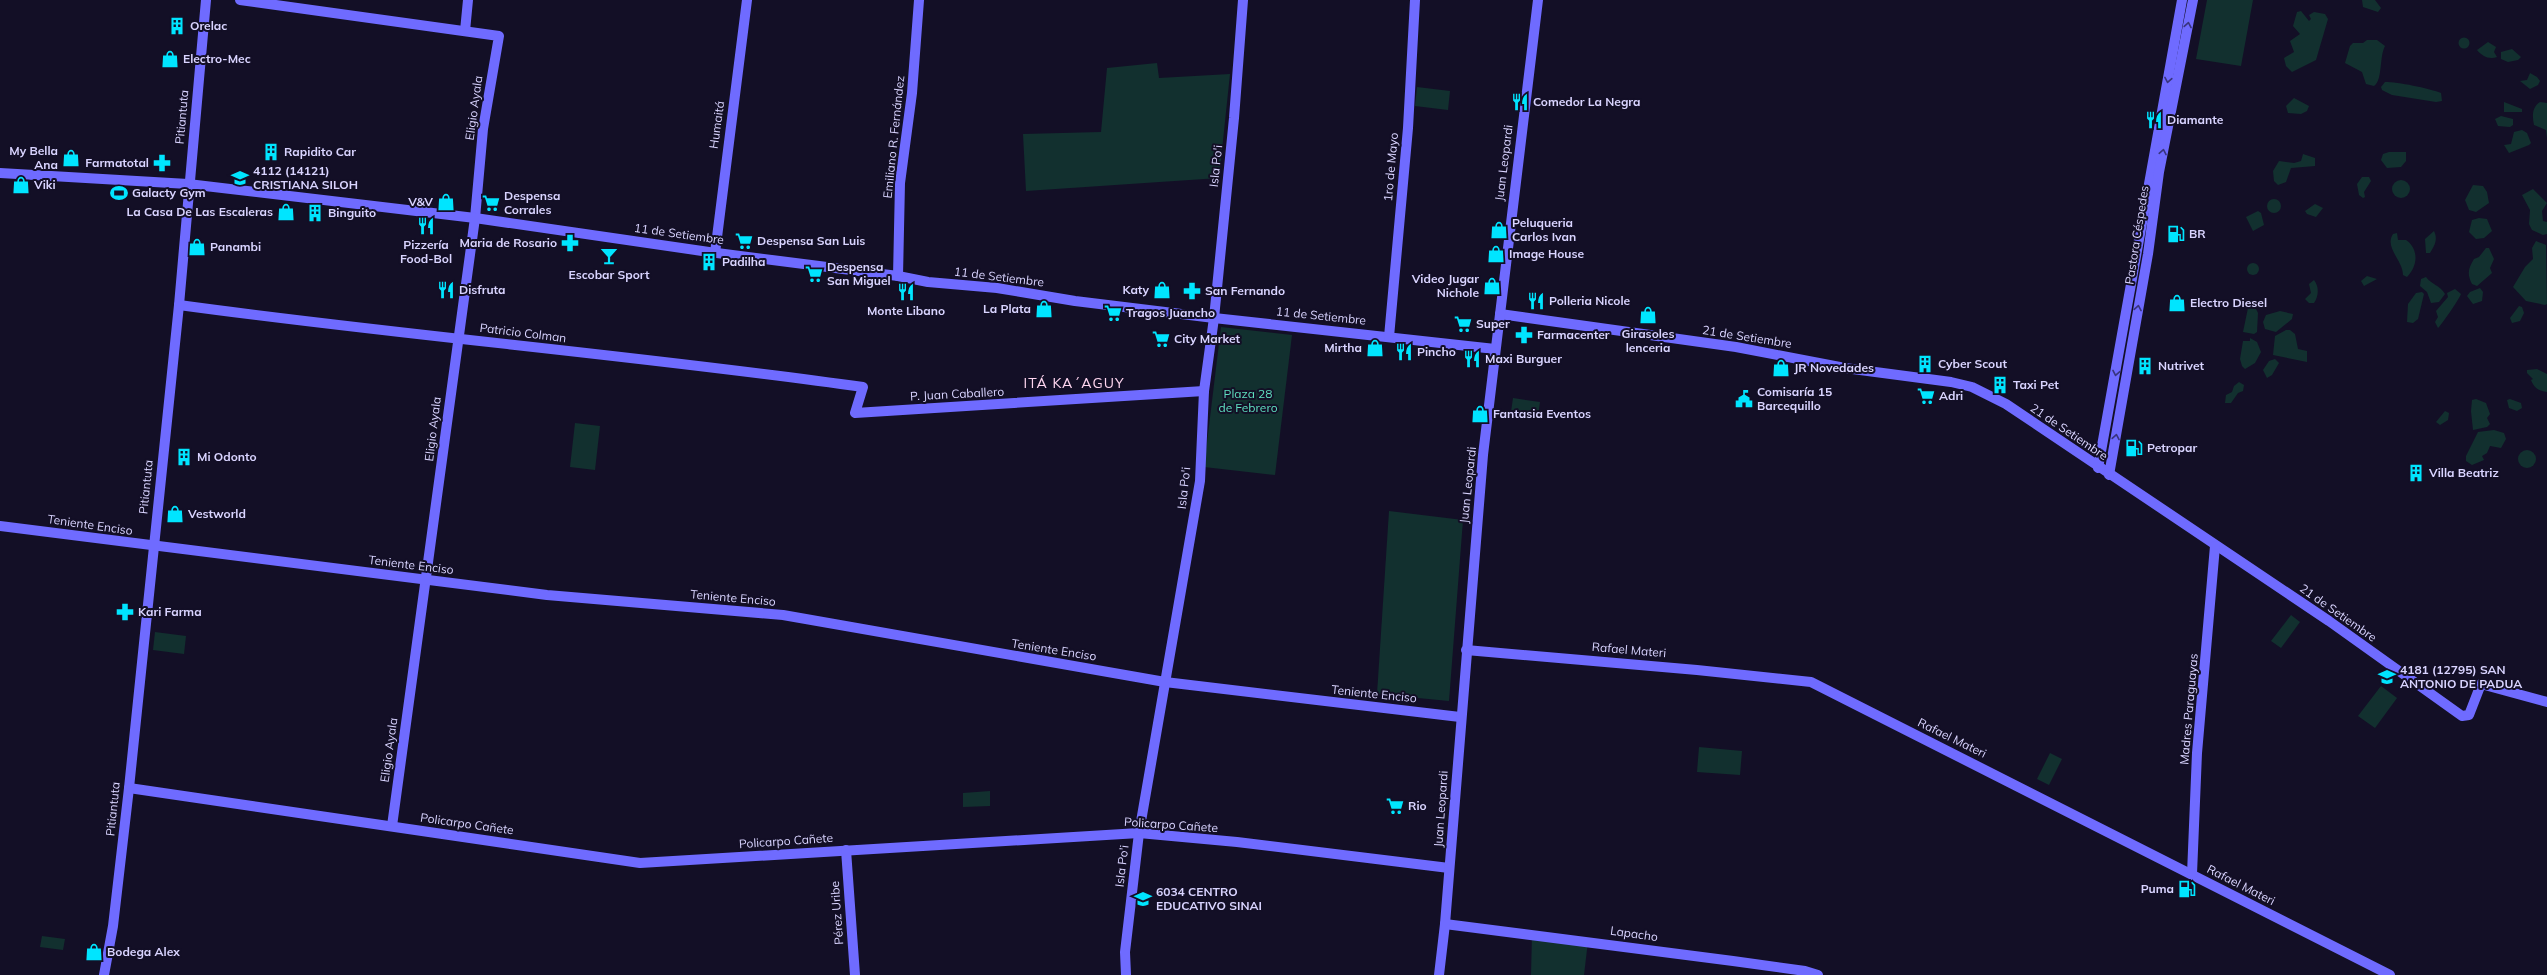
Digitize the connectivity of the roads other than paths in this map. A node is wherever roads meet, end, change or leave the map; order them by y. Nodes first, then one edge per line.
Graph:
1 (206, 0) edge
2 (240, 0) edge
3 (468, 0) edge
4 (747, 0) edge
5 (916, 0) edge
6 (919, 0) edge
7 (1243, 0) edge
8 (1415, 0) edge
9 (1538, 0) edge
10 (2182, 0) edge
11 (2193, 0) edge
12 (464, 30) junction
13 (0, 173) edge
14 (188, 184) junction
15 (475, 218) junction
16 (715, 253) junction
17 (898, 276) junction
18 (178, 305) junction
19 (1500, 314) junction
20 (1214, 318) junction
21 (1389, 337) junction
22 (458, 338) junction
23 (1495, 349) junction
24 (2125, 351) junction
25 (1204, 391) junction
26 (855, 413) joint
27 (2107, 419) junction
28 (2119, 421) junction
29 (2098, 468) junction
30 (2109, 475) junction
31 (0, 526) edge
32 (152, 546) junction
33 (2215, 546) junction
34 (426, 581) junction
35 (1466, 650) junction
36 (1164, 682) junction
37 (2547, 702) edge
38 (1460, 717) junction
39 (129, 788) junction
40 (392, 826) junction
41 (1139, 833) junction
42 (846, 850) junction
43 (1449, 868) junction
44 (2192, 874) junction
45 (1446, 924) junction
46 (104, 975) edge
47 (854, 975) edge
48 (1126, 975) edge
49 (1439, 975) edge
50 (1818, 975) edge
51 (2390, 975) edge

1 - 14 street, Pitiantuta
2 - 12 street
3 - 12 street
4 - 16 street, Humaitá
5 - 6 street
6 - 17 street, Emiliano R. Fernández
7 - 20 street, Isla Po'i
8 - 21 street, 1ro de Mayo
9 - 19 street, Juan Leopardi
10 -> 24 street, Pastora Céspedes
24 -> 11 street, Pastora Céspedes
12 - 15 street, Eligio Ayala
13 - 14 street, 11 de Setiembre
14 - 15 street, 11 de Setiembre
14 - 18 street, Pitiantuta
15 - 16 street, 11 de Setiembre
15 - 22 street, Eligio Ayala
16 - 17 street, 11 de Setiembre
17 - 20 street, 11 de Setiembre
18 - 22 street, Patricio Colman
18 - 32 street, Pitiantuta
19 - 23 street, Juan Leopardi
19 - 29 street, 21 de Setiembre
20 - 21 street, 11 de Setiembre
20 - 25 street, Isla Po'i
21 - 23 street, 11 de Setiembre
22 - 26 street, Patricio Colman
22 - 34 street, Eligio Ayala
23 - 35 street, Juan Leopardi
24 -> 27 street, Pastora Céspedes
24 - 28 street, Pastora Céspedes
25 - 26 street, P. Juan Caballero
25 - 36 street, Isla Po'i
27 - 28 street
27 - 29 street, Pastora Céspedes
30 -> 28 street, Pastora Céspedes
29 - 30 street, 21 de Setiembre
30 - 33 street, 21 de Setiembre
31 - 32 street, Teniente Enciso
32 - 34 street, Teniente Enciso
32 - 39 street, Pitiantuta
33 - 37 street, 21 de Setiembre
33 - 44 street, Madres Paraguayas
34 - 36 street, Teniente Enciso
34 - 40 street, Eligio Ayala
35 - 38 street, Juan Leopardi
35 - 44 street, Rafael Materi
36 - 38 street, Teniente Enciso
36 - 41 street, Isla Po'i
38 - 43 street, Juan Leopardi
39 - 40 street, Policarpo Cañete
39 - 46 street, Pitiantuta
40 - 42 street, Policarpo Cañete
41 - 42 street, Policarpo Cañete
41 - 43 street, Policarpo Cañete
41 - 48 street, Isla Po'i
42 - 47 street, Pérez Uribe
43 - 45 street, Juan Leopardi
44 - 51 street, Rafael Materi
45 - 49 street, Juan Leopardi
45 - 50 street, Lapacho

